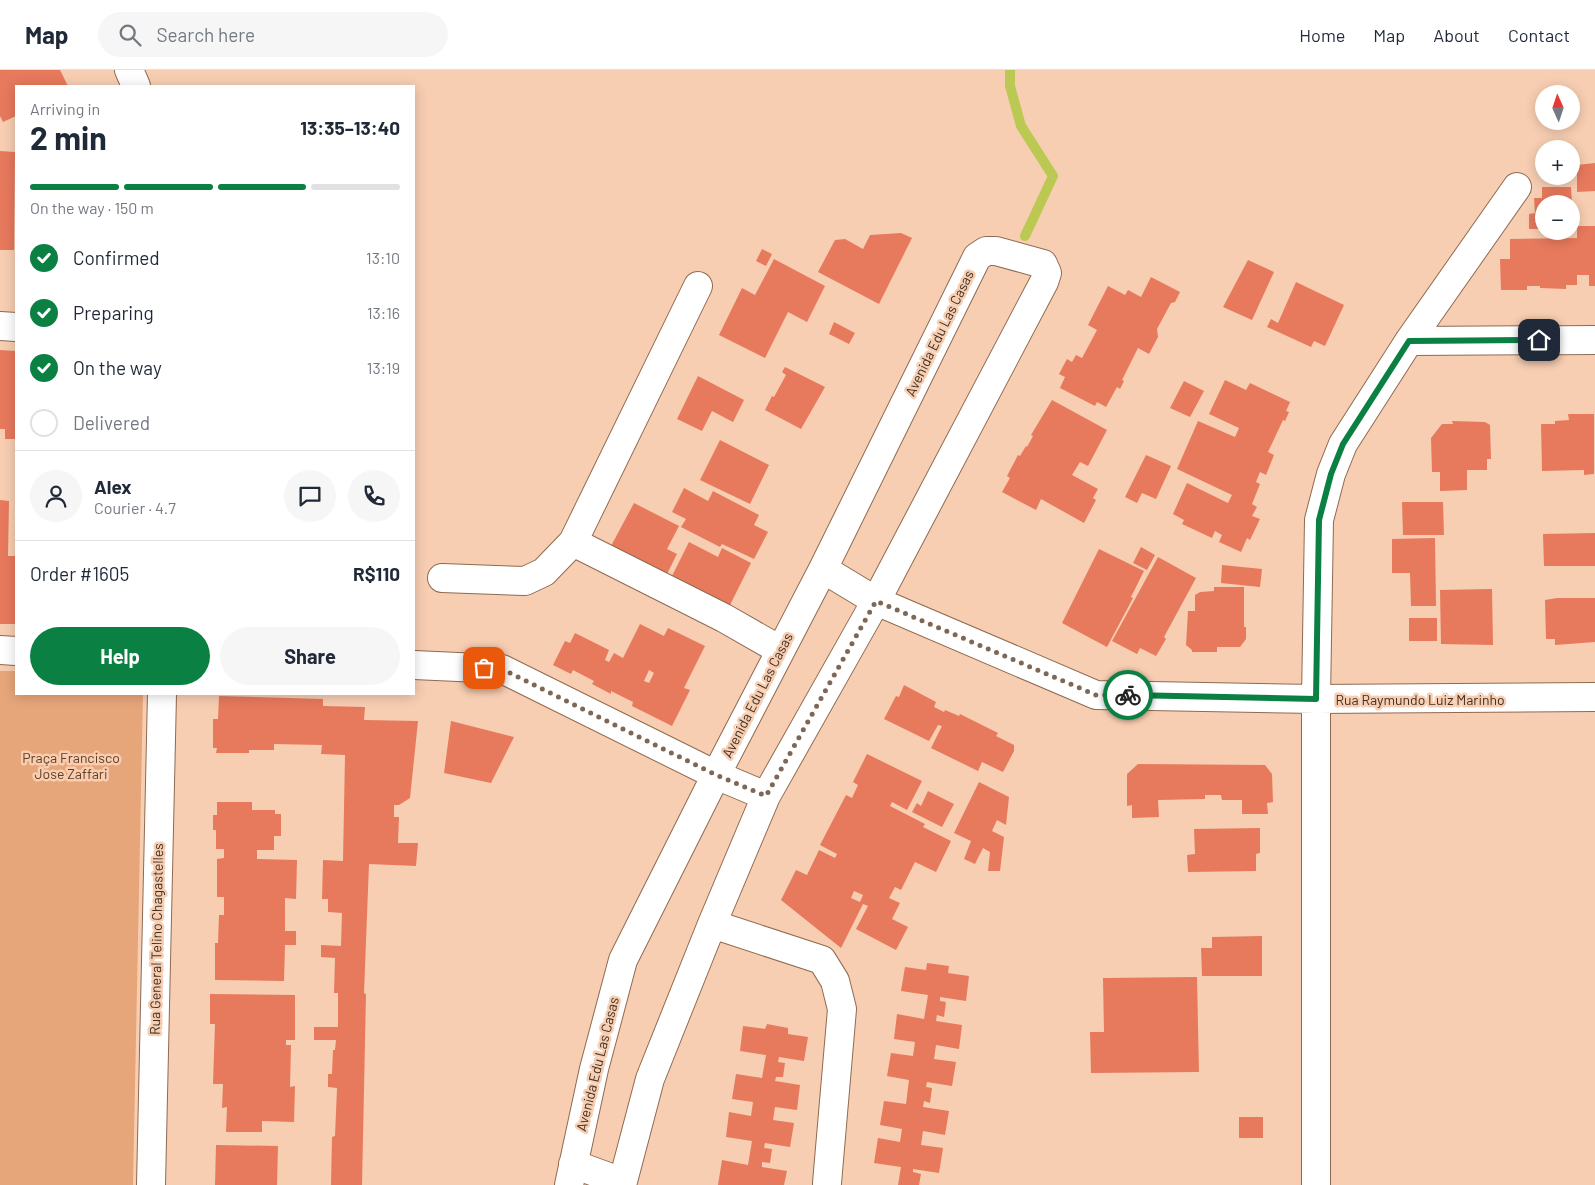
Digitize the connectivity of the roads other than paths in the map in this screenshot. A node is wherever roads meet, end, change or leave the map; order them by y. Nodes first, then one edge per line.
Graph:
1 (129, 70) edge
2 (136, 85) edge
3 (1516, 187) dead end
4 (698, 286) dead end
5 (0, 326) edge
6 (15, 327) edge
7 (1595, 340) edge
8 (1409, 341) junction
9 (573, 542) junction
10 (823, 569) junction
11 (442, 578) dead end
12 (876, 601) junction
13 (0, 650) edge
14 (780, 650) junction
15 (15, 651) edge
16 (415, 665) edge
17 (162, 695) edge
18 (1595, 698) edge
19 (1316, 699) junction
20 (716, 775) junction
21 (766, 796) junction
22 (712, 924) junction
23 (571, 1175) edge
24 (622, 1183) edge
25 (826, 1183) dead end
26 (151, 1185) edge
27 (1316, 1185) edge

1 - 2 street
3 - 8 street
4 - 9 street
5 - 6 street
7 - 8 street
8 - 19 street
9 - 11 street
9 - 14 street
10 - 12 street, Rua Raymundo Luiz Marinho
10 - 12 street, Avenida Edu Las Casas
10 - 14 street, Avenida Edu Las Casas
12 - 19 street, Rua Raymundo Luiz Marinho
12 - 21 street, Avenida Edu Las Casas
13 - 15 street
14 - 20 street, Avenida Edu Las Casas
16 - 20 street
17 - 26 street, Rua General Telino Chagastelles
18 - 19 street, Rua Raymundo Luiz Marinho
19 - 27 street
20 - 21 street
20 - 23 street, Avenida Edu Las Casas
21 - 22 street, Avenida Edu Las Casas
22 - 24 street, Avenida Edu Las Casas
22 - 25 street
23 - 24 street

